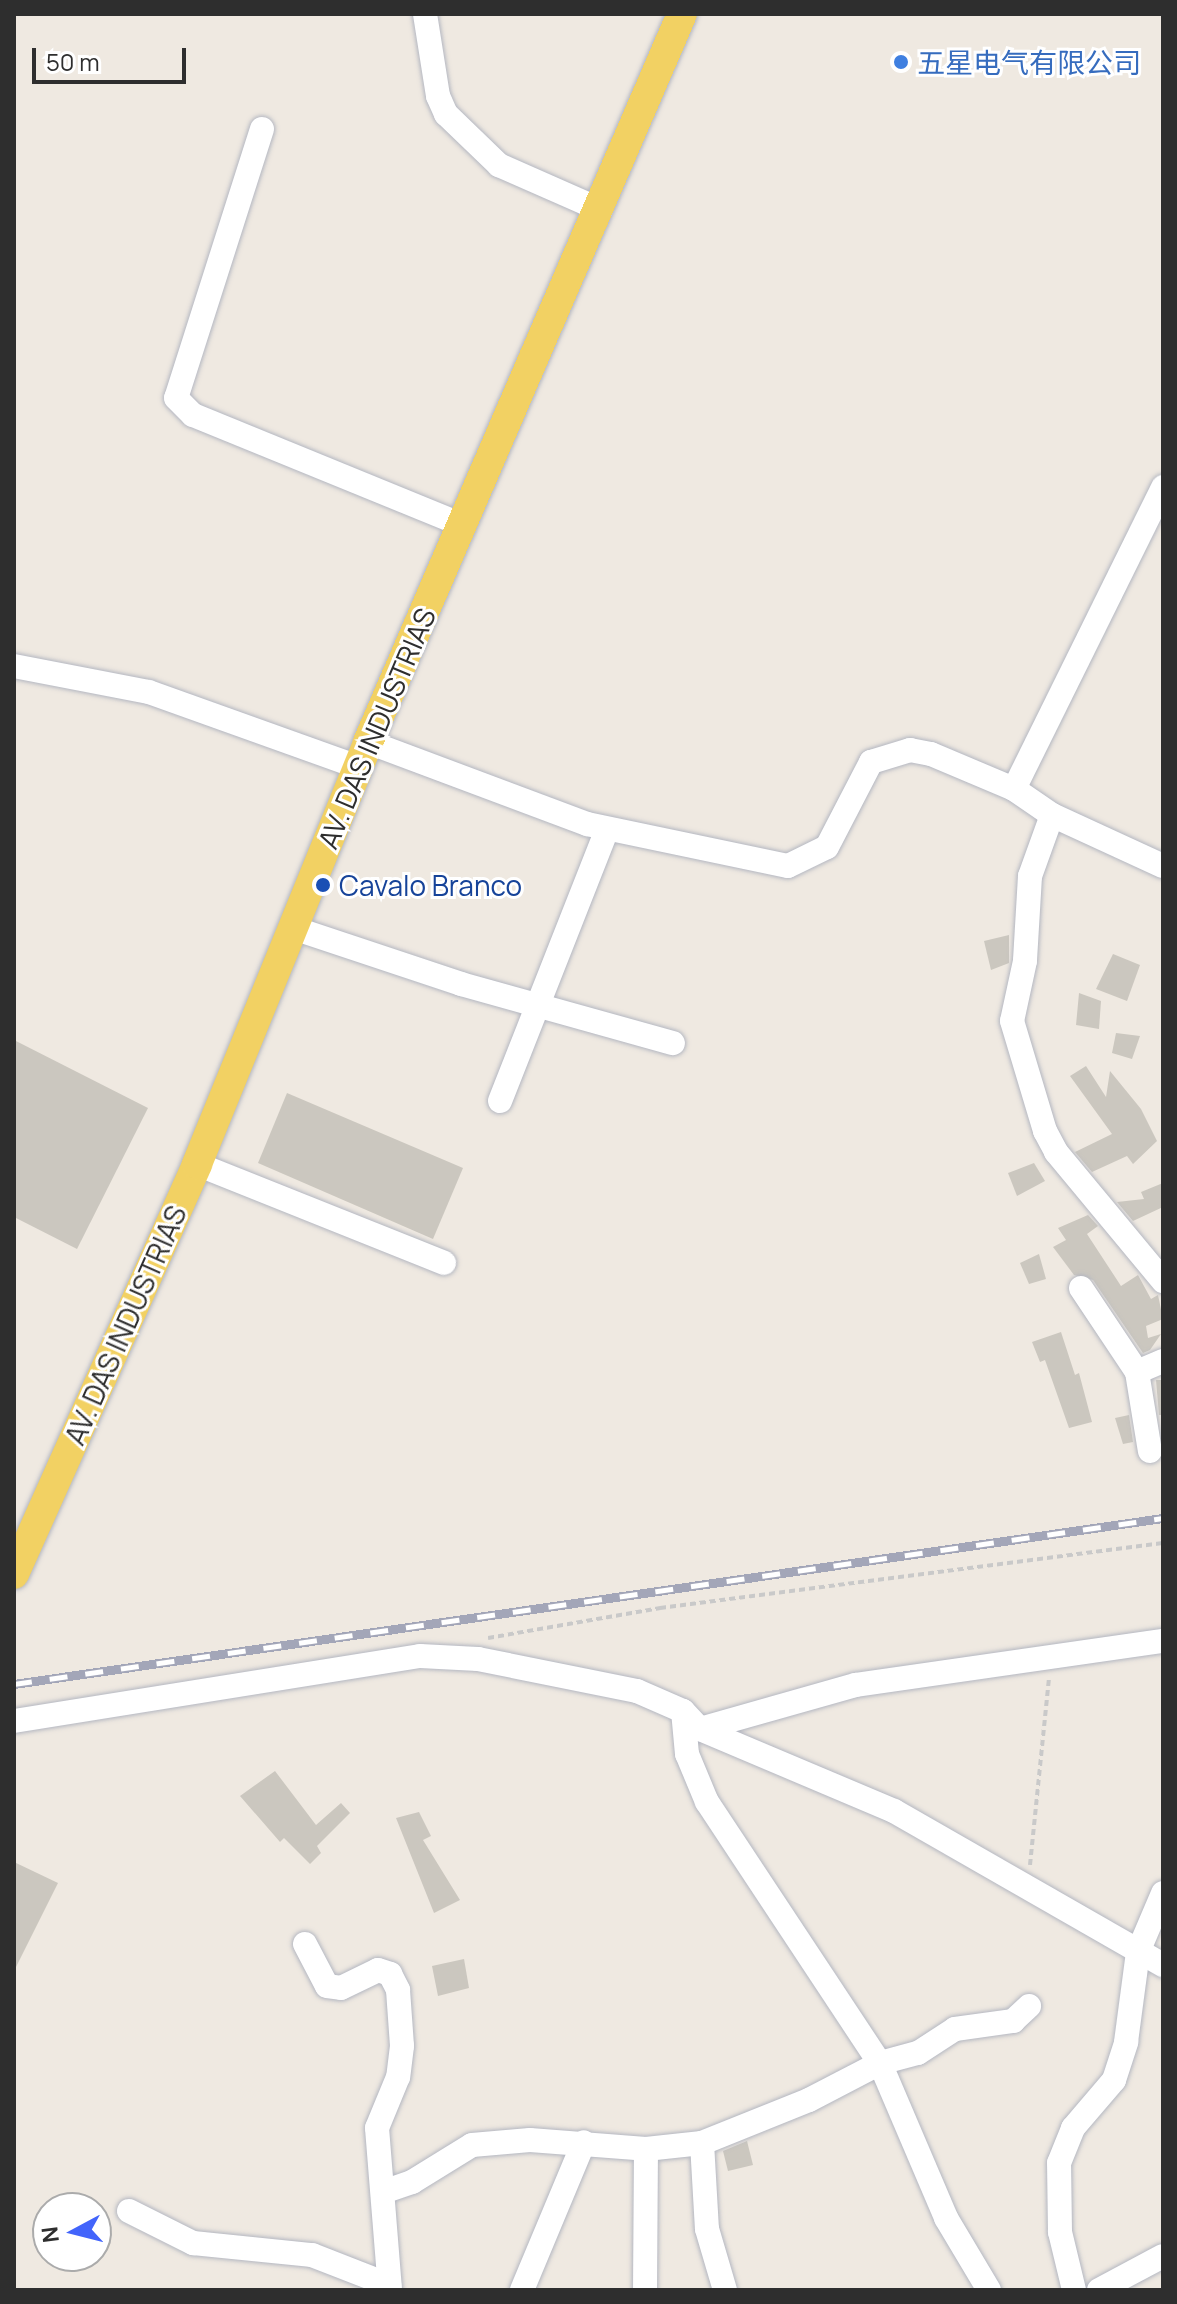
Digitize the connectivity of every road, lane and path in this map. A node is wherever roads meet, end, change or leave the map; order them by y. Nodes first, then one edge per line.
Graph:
1 (425, 14) edge
2 (679, 15) edge
3 (262, 129) dead end
4 (601, 210) junction
5 (1160, 501) edge
6 (462, 525) junction
7 (14, 666) edge
8 (363, 755) junction
9 (1014, 789) junction
10 (1052, 815) junction
11 (607, 829) junction
12 (1163, 866) edge
13 (293, 928) junction
14 (534, 1004) junction
15 (673, 1043) dead end
16 (500, 1101) dead end
17 (197, 1164) junction
18 (444, 1263) dead end
19 (1163, 1281) edge
20 (1081, 1288) dead end
21 (1163, 1361) edge
22 (1137, 1372) junction
23 (1150, 1451) dead end
24 (1163, 1543) edge
25 (14, 1574) edge
26 (477, 1640) dead end
27 (1163, 1641) edge
28 (1052, 1658) junction
29 (691, 1720) junction
30 (14, 1721) edge
31 (1028, 1887) junction
32 (1163, 1893) edge
33 (305, 1944) dead end
34 (1138, 1952) junction
35 (1163, 1965) edge
36 (1029, 2006) dead end
37 (880, 2063) junction
38 (584, 2142) junction
39 (702, 2143) junction
40 (646, 2149) junction
41 (383, 2192) junction
42 (129, 2211) dead end
43 (1163, 2256) edge
44 (390, 2287) edge
45 (522, 2290) edge
46 (645, 2290) edge
47 (725, 2290) edge
48 (989, 2290) edge
49 (1074, 2290) edge
50 (1099, 2290) edge

1 - 4 street
2 - 4 main road, AV. DAS INDUSTRIAS
3 - 6 street
4 - 6 main road, AV. DAS INDUSTRIAS
5 - 9 street
6 - 8 main road, AV. DAS INDUSTRIAS
7 - 8 street
8 - 11 street
8 - 13 main road, AV. DAS INDUSTRIAS
9 - 10 street
9 - 11 street
10 - 12 street
10 - 19 street
11 - 14 street
13 - 14 street
13 - 17 main road, AV. DAS INDUSTRIAS
14 - 15 street
14 - 16 street
17 - 18 street
17 - 25 main road, AV. DAS INDUSTRIAS
20 - 22 street
21 - 22 street
22 - 23 street
24 - 26 path
27 - 28 street
28 - 29 street
28 - 31 path
29 - 30 street
29 - 31 street
29 - 37 street
31 - 34 street
32 - 34 street
33 - 41 street
34 - 35 street
34 - 49 street
36 - 37 street
37 - 39 street
37 - 48 street
38 - 40 street
38 - 41 street
38 - 45 street
39 - 40 street
39 - 47 street
40 - 46 street
41 - 44 street
42 - 44 street
43 - 50 street

